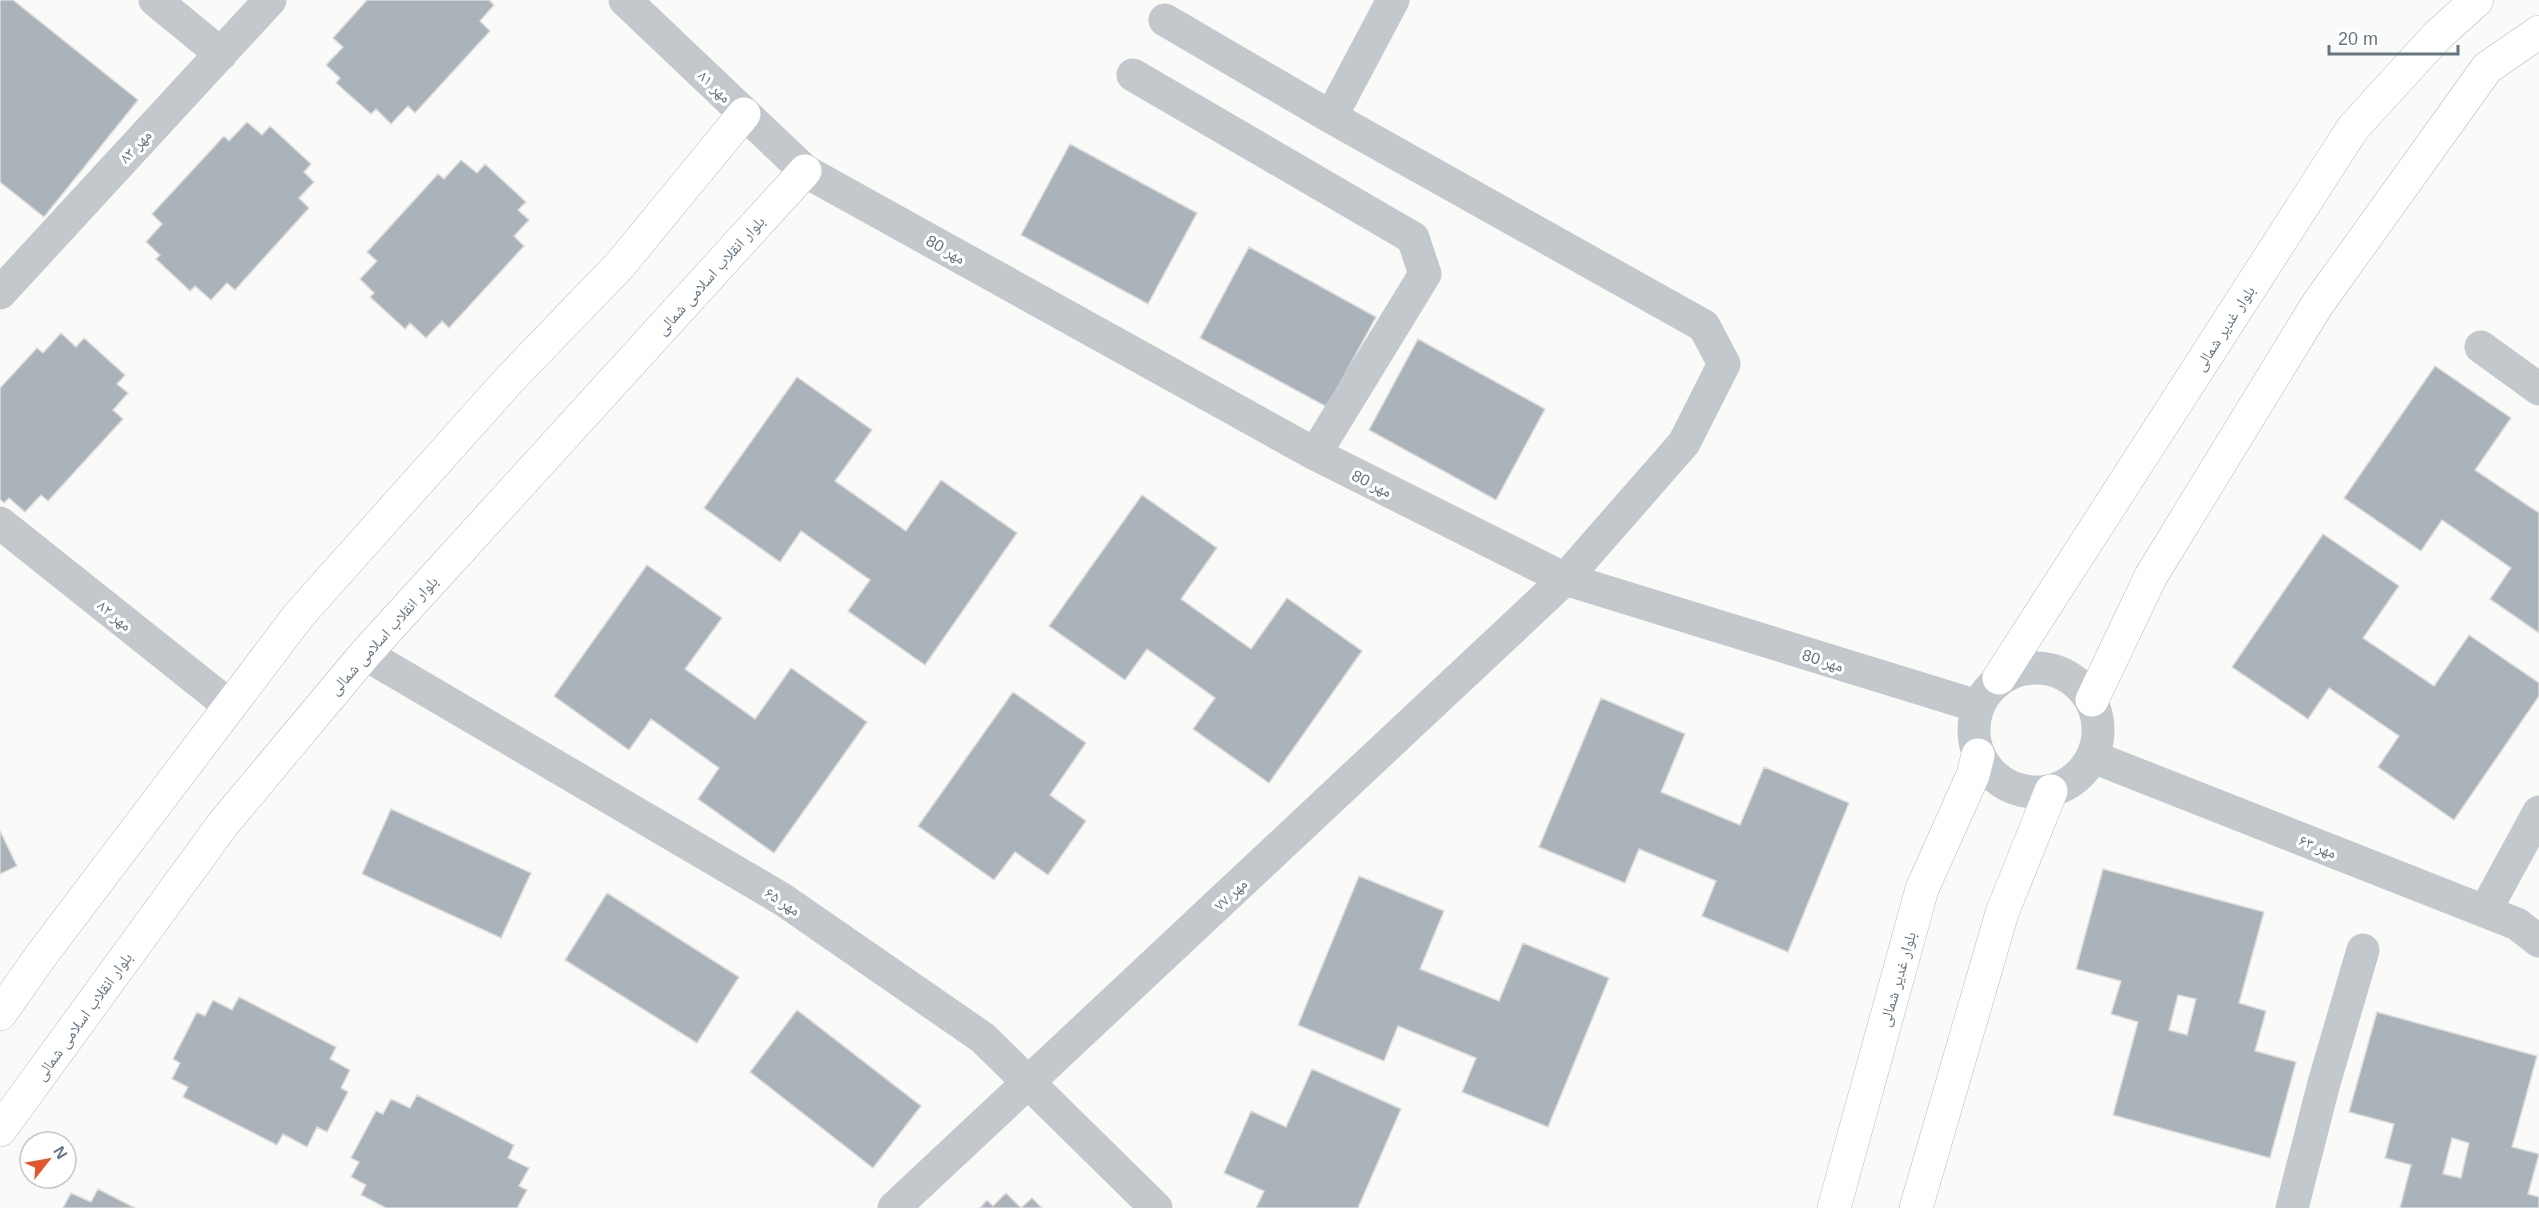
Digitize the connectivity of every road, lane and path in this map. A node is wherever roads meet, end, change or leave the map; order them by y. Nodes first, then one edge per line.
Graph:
1 (155, 0) edge
2 (270, 0) edge
3 (625, 0) edge
4 (1393, 0) edge
5 (2477, 0) edge
6 (1165, 20) dead end
7 (2526, 40) edge
8 (221, 54) junction
9 (1133, 75) dead end
10 (744, 114) junction
11 (1331, 117) junction
12 (805, 171) junction
13 (0, 293) edge
14 (2481, 347) dead end
15 (2539, 389) edge
16 (1315, 454) junction
17 (0, 523) edge
18 (1565, 579) junction
19 (365, 654) junction
20 (1999, 678) junction
21 (2092, 700) junction
22 (230, 706) junction
23 (1977, 706) junction
24 (1978, 755) junction
25 (2093, 757) junction
26 (2052, 791) junction
27 (2539, 812) edge
28 (2485, 911) junction
29 (2539, 941) edge
30 (2363, 950) dead end
31 (0, 1014) edge
32 (1029, 1083) junction
33 (0, 1130) edge
34 (894, 1208) edge
35 (1156, 1208) edge
36 (1833, 1208) edge
37 (1916, 1208) edge
38 (2292, 1208) edge

1 - 8 street
2 - 8 street, مهر ۸۳
3 - 10 street, مهر ۸۱
4 - 11 street
5 - 20 main road, بلوار غدیر شمالی
6 - 11 street
7 - 21 main road
8 - 13 street, مهر ۸۳
9 - 16 street
10 - 12 street, مهر ۸۱
10 - 22 main road
11 - 18 street, مهر ۷۷
12 - 16 street, مهر 80
12 - 19 main road, بلوار انقلاب اسلامی شمالی
14 - 15 street
16 - 18 street, مهر 80
17 - 22 street, مهر ۸۲
18 - 23 street, مهر 80
18 - 32 street, مهر ۷۷
19 - 32 street, مهر ۶۵
19 - 33 main road, بلوار انقلاب اسلامی شمالی
20 - 21 street
20 - 23 street
21 - 25 street
22 - 31 main road
23 - 24 street
24 - 26 street
24 - 36 main road, بلوار غدیر شمالی
25 - 26 street
25 - 28 street, مهر ۶۳
26 - 37 main road
27 - 28 street
28 - 29 street, مهر ۶۳
30 - 38 street
32 - 34 street, مهر ۷۷
32 - 35 street, مهر ۶۵

